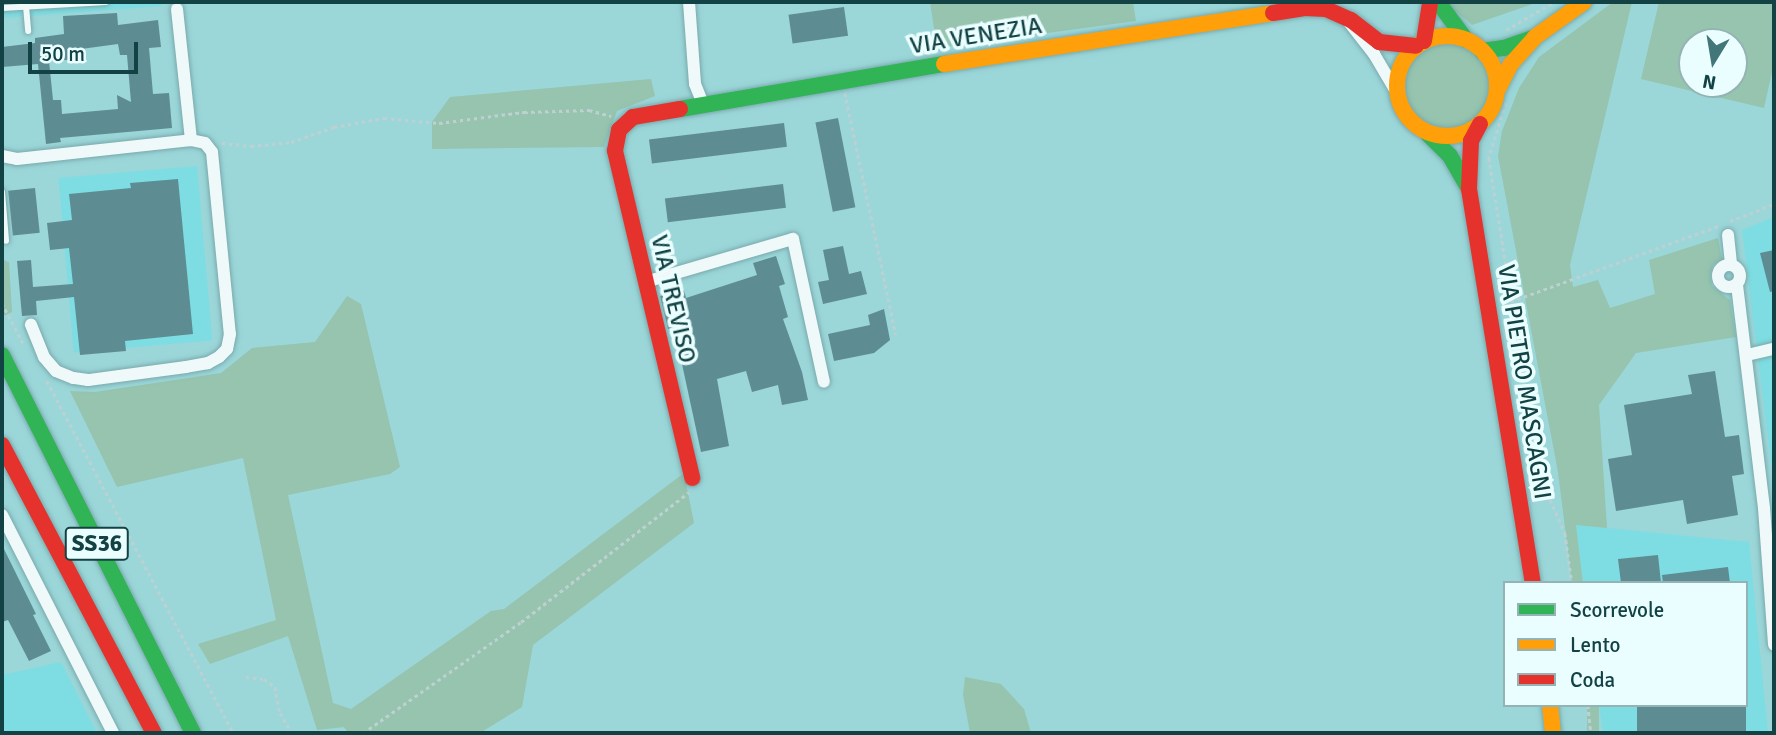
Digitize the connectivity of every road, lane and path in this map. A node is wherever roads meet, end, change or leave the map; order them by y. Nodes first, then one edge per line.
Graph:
1 (106, 2) edge
2 (688, 2) edge
3 (1430, 2) edge
4 (1438, 2) edge
5 (1554, 2) edge
6 (1584, 2) edge
7 (26, 6) junction
8 (4, 8) edge
9 (177, 9) dead end
10 (1344, 17) junction
11 (28, 31) dead end
12 (1504, 37) dead end
13 (1535, 37) junction
14 (1466, 40) junction
15 (1420, 44) junction
16 (1482, 51) junction
17 (842, 80) junction
18 (1397, 93) junction
19 (1503, 94) junction
20 (703, 104) junction
21 (1480, 124) junction
22 (622, 126) junction
23 (1426, 132) junction
24 (191, 140) junction
25 (208, 147) junction
26 (2, 156) edge
27 (1469, 189) junction
28 (2, 192) edge
29 (1774, 204) edge
30 (1728, 234) dead end
31 (6, 241) dead end
32 (645, 282) junction
33 (1511, 302) junction
34 (2, 303) edge
35 (1490, 307) junction
36 (31, 325) dead end
37 (896, 335) dead end
38 (25, 346) dead end
39 (1774, 349) edge
40 (2, 355) edge
41 (1747, 355) junction
42 (43, 374) dead end
43 (824, 382) dead end
44 (2, 444) edge
45 (692, 478) joint
46 (1769, 508) edge
47 (3, 519) edge
48 (1533, 581) edge
49 (1572, 581) edge
50 (1774, 645) edge
51 (246, 677) dead end
52 (1550, 707) edge
53 (1588, 707) edge
54 (113, 733) edge
55 (154, 733) edge
56 (193, 733) edge
57 (233, 733) edge
58 (292, 733) edge
59 (363, 733) edge
60 (1553, 733) edge
61 (1591, 733) edge

1 - 7 lane
2 - 20 street
3 - 15 main road
4 - 14 main road
5 - 12 path
6 - 13 main road
7 - 8 lane
7 - 11 lane
9 - 24 street
10 - 15 main road, VIA VENEZIA
10 - 17 main road, VIA VENEZIA
10 - 18 street
13 - 16 main road
13 - 19 main road
14 - 15 main road
14 - 16 main road
15 - 18 main road
16 - 19 main road
17 - 20 main road, VIA VENEZIA
17 - 37 path
18 - 23 main road
19 - 21 main road
19 - 33 path
20 - 22 main road, VIA VENEZIA
21 - 23 main road
21 - 27 main road, VIA PIETRO MASCAGNI
22 - 25 path
22 - 32 main road, VIA TREVISO
23 - 27 main road, VIA PIETRO MASCAGNI
24 - 25 street
24 - 26 street
25 - 36 street
27 - 35 main road, VIA PIETRO MASCAGNI
28 - 31 lane
29 - 33 path
30 - 41 street
32 - 43 street
32 - 45 main road, VIA TREVISO
33 - 35 path
33 - 49 path
34 - 38 path
35 - 48 main road, VIA PIETRO MASCAGNI
39 - 41 street
40 - 56 main road, SS36
41 - 46 street
42 - 57 path
44 - 55 main road, SS36
45 - 59 path
46 - 50 street
47 - 54 street
51 - 58 path
52 - 60 main road
53 - 61 path

